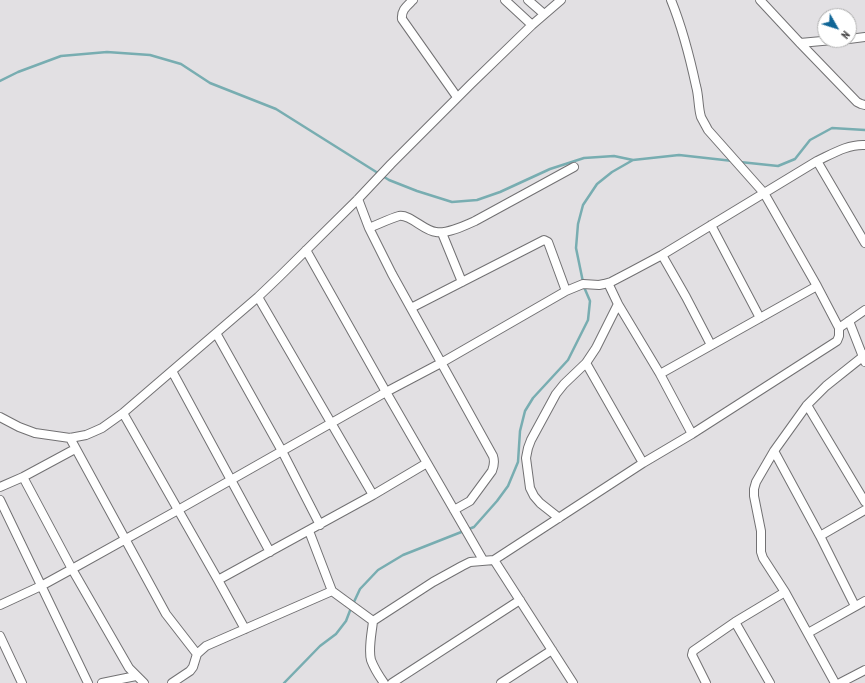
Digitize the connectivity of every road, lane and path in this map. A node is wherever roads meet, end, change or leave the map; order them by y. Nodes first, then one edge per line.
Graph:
1 (412, 0) edge
2 (505, 0) edge
3 (528, 0) edge
4 (561, 0) edge
5 (671, 0) edge
6 (760, 0) edge
7 (544, 14) junction
8 (532, 25) junction
9 (817, 41) edge
10 (800, 43) junction
11 (457, 97) junction
12 (865, 105) edge
13 (865, 145) edge
14 (817, 161) junction
15 (574, 167) dead end
16 (764, 193) junction
17 (358, 199) junction
18 (711, 225) junction
19 (369, 228) junction
20 (442, 233) junction
21 (865, 243) edge
22 (306, 250) junction
23 (662, 255) junction
24 (462, 282) junction
25 (608, 283) junction
26 (816, 286) junction
27 (566, 292) junction
28 (258, 297) junction
29 (618, 304) junction
30 (411, 308) junction
31 (865, 310) edge
32 (760, 318) junction
33 (849, 321) junction
34 (839, 328) junction
35 (216, 333) junction
36 (711, 345) junction
37 (864, 358) edge
38 (441, 363) junction
39 (586, 363) junction
40 (172, 371) junction
41 (660, 374) junction
42 (386, 392) junction
43 (808, 405) junction
44 (123, 413) junction
45 (0, 416) edge
46 (331, 423) junction
47 (692, 434) junction
48 (70, 438) junction
49 (75, 449) junction
50 (282, 451) junction
51 (774, 451) junction
52 (427, 463) junction
53 (643, 463) junction
54 (23, 477) junction
55 (231, 480) junction
56 (0, 487) edge
57 (373, 495) junction
58 (0, 500) edge
59 (865, 502) edge
60 (178, 510) junction
61 (454, 510) junction
62 (865, 510) edge
63 (559, 518) junction
64 (320, 525) junction
65 (309, 531) junction
66 (820, 536) junction
67 (124, 539) junction
68 (270, 552) junction
69 (483, 560) junction
70 (494, 560) junction
71 (72, 569) junction
72 (218, 580) junction
73 (41, 586) junction
74 (332, 591) junction
75 (785, 592) junction
76 (520, 600) junction
77 (865, 601) edge
78 (0, 606) edge
79 (855, 606) junction
80 (373, 621) junction
81 (735, 622) junction
82 (245, 629) junction
83 (808, 633) junction
84 (0, 636) edge
85 (552, 650) junction
86 (196, 654) junction
87 (865, 670) edge
88 (136, 676) junction
89 (22, 683) edge
90 (88, 683) edge
91 (102, 683) edge
92 (144, 683) edge
93 (172, 683) edge
94 (384, 683) edge
95 (392, 683) edge
96 (501, 683) edge
97 (573, 683) edge
98 (706, 683) edge
99 (770, 683) edge
100 (835, 683) edge
101 (840, 683) edge

1 - 11 street
2 - 8 street
3 - 7 street
4 - 7 street
5 - 16 street
6 - 10 street
7 - 8 street
8 - 11 street
9 - 10 street
10 - 12 street
11 - 17 street
13 - 14 street
14 - 16 street
14 - 21 street
15 - 20 street
16 - 18 street
16 - 26 street
17 - 19 street
17 - 22 street
18 - 23 street
18 - 32 street
19 - 20 street
19 - 30 street
20 - 24 street
22 - 28 street
22 - 42 street
23 - 25 street
23 - 36 street
24 - 27 street
24 - 30 street
25 - 27 street
25 - 29 street
26 - 32 street
26 - 34 street
27 - 38 street
28 - 35 street
28 - 46 street
29 - 39 street
29 - 41 street
30 - 38 street
31 - 33 street
32 - 36 street
33 - 34 street
33 - 37 street
34 - 47 street
35 - 40 street
35 - 50 street
36 - 41 street
37 - 43 street
38 - 42 street
38 - 61 street
39 - 53 street
39 - 63 street
40 - 44 street
40 - 55 street
41 - 47 street
42 - 46 street
42 - 52 street
43 - 51 street
43 - 59 street
44 - 48 street
44 - 60 street
45 - 48 street
46 - 50 street
46 - 57 street
47 - 53 street
48 - 49 street
49 - 54 street
49 - 67 street
50 - 55 street
50 - 64 street
51 - 66 street
51 - 75 street
52 - 57 street
52 - 61 street
53 - 63 street
54 - 56 street
54 - 71 street
55 - 60 street
55 - 68 street
57 - 64 street
58 - 73 street
60 - 67 street
60 - 72 street
61 - 69 street
62 - 66 street
63 - 70 street
64 - 65 street
65 - 68 street
65 - 74 street
66 - 79 street
67 - 71 street
67 - 86 street
68 - 72 street
69 - 70 street
69 - 80 street
70 - 76 street
71 - 73 street
71 - 88 street
72 - 82 street
73 - 78 street
73 - 90 street
74 - 80 street
74 - 82 street
75 - 81 street
75 - 83 street
76 - 85 street
76 - 95 street
77 - 79 street
79 - 83 street
80 - 94 street
81 - 98 street
81 - 99 street
82 - 86 street
83 - 100 street
84 - 89 street
85 - 96 street
85 - 97 street
86 - 93 street
87 - 101 street
88 - 91 street
88 - 92 street

